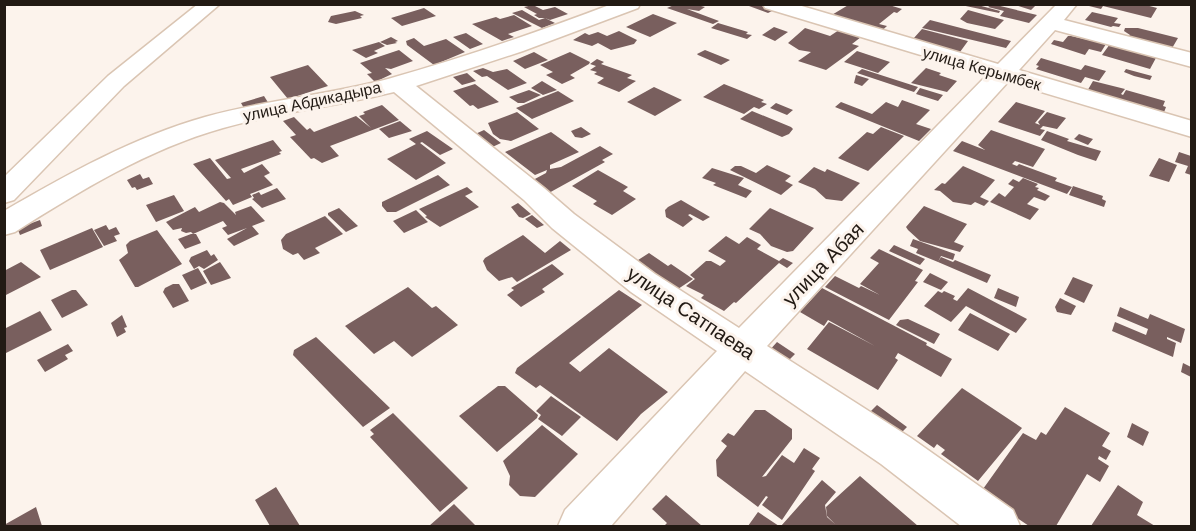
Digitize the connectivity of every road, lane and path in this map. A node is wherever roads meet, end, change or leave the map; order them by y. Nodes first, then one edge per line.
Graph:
1 (211, 4) edge
2 (631, 4) edge
3 (772, 4) edge
4 (1059, 14) edge
5 (1191, 60) edge
6 (1004, 74) junction
7 (398, 83) junction
8 (1191, 129) edge
9 (4, 194) edge
10 (4, 225) edge
11 (741, 350) junction
12 (581, 526) edge
13 (997, 526) edge

1 - 9 street
2 - 7 street, улица Абдикадыра
3 - 6 street, улица Керымбек
4 - 5 street
4 - 6 street, улица Абая
6 - 8 street, улица Керымбек
6 - 11 street, улица Абая
7 - 10 street, улица Абдикадыра
7 - 11 street, улица Сатпаева
11 - 12 street, улица Абая
11 - 13 street, улица Сатпаева

